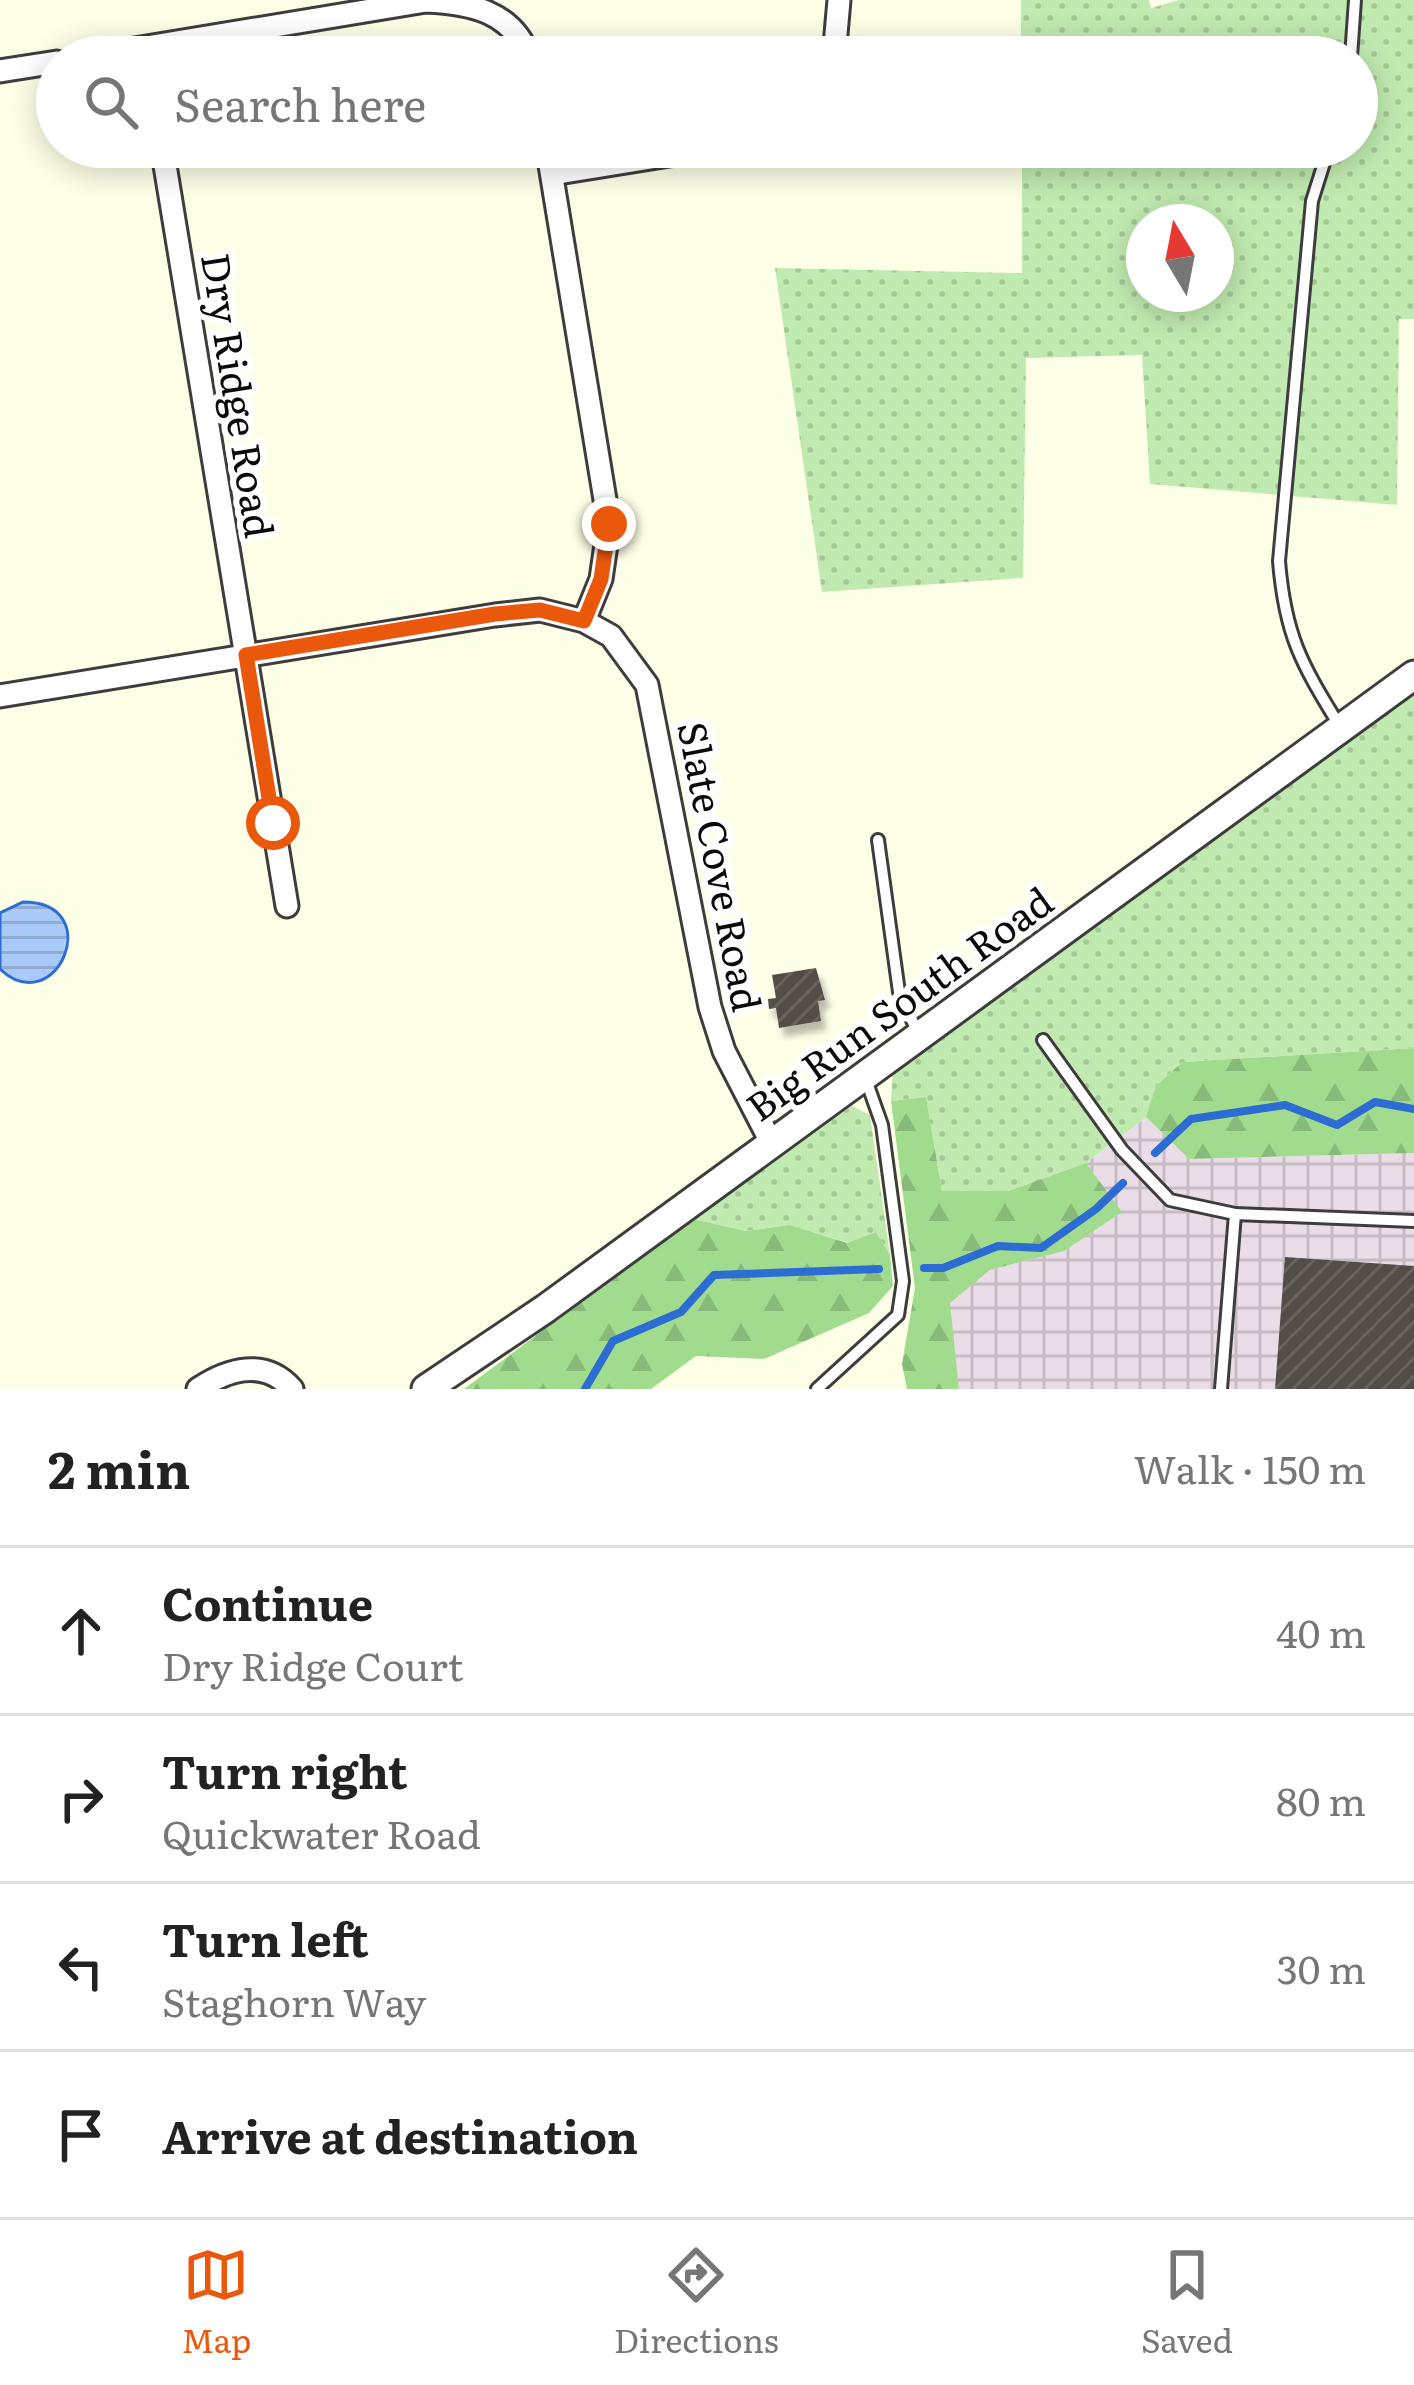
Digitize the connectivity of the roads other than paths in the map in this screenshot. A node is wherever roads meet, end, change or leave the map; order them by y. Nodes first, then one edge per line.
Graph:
1 (839, 0) edge
2 (1355, 0) edge
3 (236, 36) edge
4 (517, 36) edge
5 (836, 36) edge
6 (1352, 36) edge
7 (36, 65) edge
8 (0, 71) edge
9 (165, 168) edge
10 (551, 168) edge
11 (589, 168) edge
12 (1322, 168) edge
13 (552, 174) junction
14 (584, 621) junction
15 (246, 655) junction
16 (1414, 675) edge
17 (0, 696) edge
18 (1341, 728) junction
19 (878, 840) dead end
20 (287, 906) dead end
21 (919, 1034) junction
22 (1042, 1040) dead end
23 (864, 1074) junction
24 (772, 1142) junction
25 (1235, 1214) junction
26 (1414, 1221) edge
27 (198, 1389) edge
28 (292, 1389) edge
29 (425, 1389) edge
30 (817, 1389) edge
31 (1221, 1389) edge

1 - 5 street
2 - 6 lane
3 - 4 street
7 - 8 street
9 - 15 street, Dry Ridge Road
10 - 13 street
11 - 13 street
12 - 18 lane
13 - 14 street
14 - 15 street
14 - 24 street, Slate Cove Road
15 - 17 street
15 - 20 street, Dry Ridge Road
16 - 18 street, Big Run South Road
18 - 21 street, Big Run South Road
19 - 21 lane
21 - 23 street, Big Run South Road
22 - 25 lane
23 - 24 street, Big Run South Road
23 - 30 lane
24 - 29 street, Big Run South Road
25 - 26 lane
25 - 31 lane
27 - 28 street

